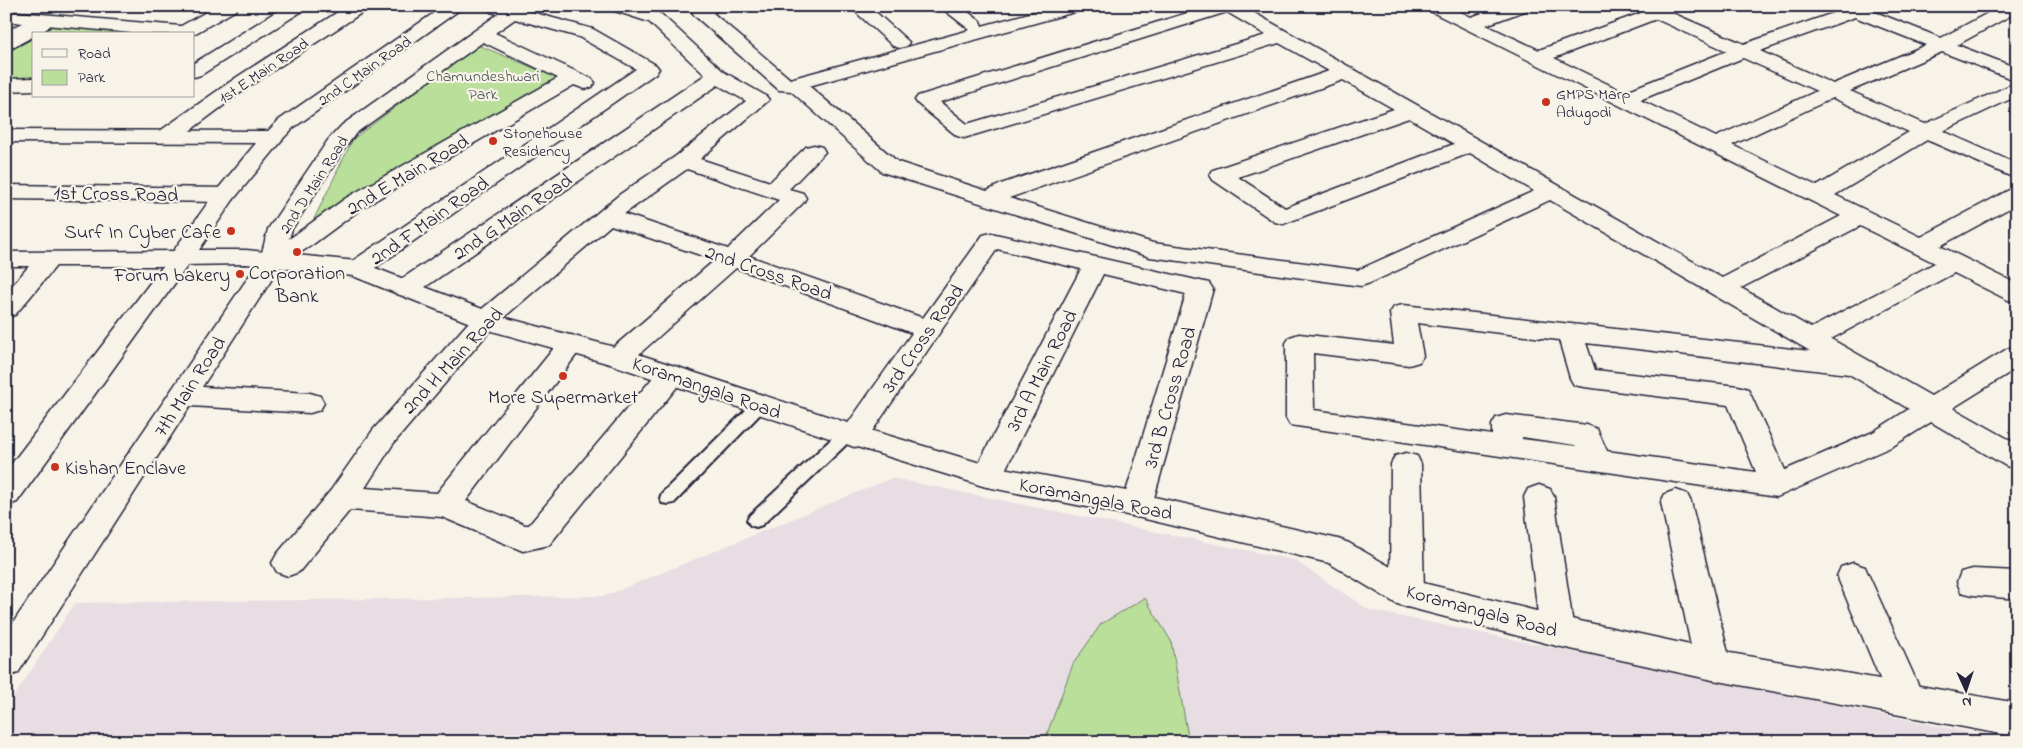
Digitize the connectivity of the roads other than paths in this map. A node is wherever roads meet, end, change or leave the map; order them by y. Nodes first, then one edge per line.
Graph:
1 (230, 6) edge
2 (298, 6) edge
3 (360, 6) edge
4 (456, 6) edge
5 (491, 6) edge
6 (618, 6) edge
7 (714, 6) edge
8 (858, 6) edge
9 (948, 6) edge
10 (1076, 6) edge
11 (1229, 6) edge
12 (1434, 6) edge
13 (1521, 6) edge
14 (1676, 6) edge
15 (2015, 6) edge
16 (1848, 8) edge
17 (1649, 10) edge
18 (513, 12) junction
19 (6, 16) edge
20 (691, 16) dead end
21 (44, 19) junction
22 (1470, 24) junction
23 (974, 25) dead end
24 (664, 26) junction
25 (142, 32) edge
26 (173, 32) edge
27 (185, 32) edge
28 (482, 34) junction
29 (1282, 36) junction
30 (6, 40) edge
31 (900, 42) dead end
32 (1943, 45) junction
33 (6, 46) edge
34 (1742, 51) junction
35 (1538, 57) junction
36 (195, 70) edge
37 (1346, 72) junction
38 (2017, 74) edge
39 (717, 76) junction
40 (572, 78) junction
41 (244, 81) junction
42 (32, 82) edge
43 (195, 82) edge
44 (6, 83) edge
45 (795, 84) junction
46 (2017, 88) edge
47 (1833, 91) junction
48 (613, 93) junction
49 (1624, 99) junction
50 (1412, 110) junction
51 (1925, 132) junction
52 (6, 136) edge
53 (168, 136) junction
54 (273, 137) junction
55 (1716, 144) junction
56 (1472, 145) junction
57 (814, 152) dead end
58 (684, 161) junction
59 (2017, 172) edge
60 (1552, 191) junction
61 (6, 192) edge
62 (785, 194) junction
63 (225, 195) junction
64 (1818, 195) junction
65 (2017, 195) edge
66 (989, 200) junction
67 (1860, 216) junction
68 (609, 218) junction
69 (1922, 246) junction
70 (180, 258) junction
71 (732, 258) junction
72 (6, 259) edge
73 (49, 260) junction
74 (272, 260) junction
75 (1954, 263) junction
76 (1096, 265) junction
77 (357, 269) junction
78 (406, 288) junction
79 (1722, 288) junction
80 (2017, 294) edge
81 (6, 309) edge
82 (485, 320) junction
83 (928, 329) junction
84 (1570, 332) junction
85 (1810, 339) junction
86 (571, 344) junction
87 (2017, 355) edge
88 (619, 358) junction
89 (1857, 366) junction
90 (671, 375) junction
91 (182, 396) junction
92 (310, 403) dead end
93 (760, 405) junction
94 (1932, 410) junction
95 (850, 435) junction
96 (2017, 458) edge
97 (1406, 464) dead end
98 (987, 476) junction
99 (1777, 486) junction
100 (6, 494) edge
101 (1539, 497) dead end
102 (342, 498) junction
103 (668, 498) dead end
104 (1676, 502) dead end
105 (445, 505) junction
106 (1137, 505) junction
107 (756, 520) dead end
108 (288, 563) dead end
109 (1853, 576) dead end
110 (1973, 582) dead end
111 (2017, 585) edge
112 (1407, 593) junction
113 (1557, 631) junction
114 (6, 662) edge
115 (1714, 665) junction
116 (1907, 700) junction
117 (2017, 720) edge

1 - 27 street
2 - 36 street
3 - 41 street, 1st E Main Road
4 - 54 street, 2nd C Main Road
5 - 18 street
6 - 24 street, 2nd H Main Road
7 - 45 street
8 - 31 street
9 - 23 street
10 - 45 street
11 - 29 street
11 - 29 street
12 - 22 street
13 - 22 street
14 - 17 street
15 - 32 street
16 - 32 street
16 - 34 street
17 - 34 street
17 - 35 street
18 - 28 street, 2nd D Main Road
18 - 48 street, 2nd F Main Road
19 - 21 street
20 - 24 street
21 - 26 street
21 - 30 street
22 - 35 street
24 - 39 street, 2nd H Main Road
25 - 33 street
28 - 40 street
28 - 74 street, 2nd D Main Road
29 - 37 street
32 - 38 street
32 - 47 street
34 - 47 street
34 - 49 street
35 - 49 street
37 - 50 street
37 - 66 street
39 - 58 street, 2nd H Main Road
39 - 78 street, 2nd G Main Road
40 - 48 street
40 - 74 street, 2nd E Main Road
41 - 43 street
41 - 53 street, 1st E Main Road
42 - 44 street
45 - 66 street
46 - 51 street
47 - 51 street
47 - 55 street
48 - 77 street, 2nd F Main Road
49 - 55 street
50 - 56 street
50 - 56 street
51 - 59 street
51 - 64 street
52 - 53 street
53 - 54 street
54 - 63 street, 2nd C Main Road
55 - 64 street
56 - 60 street
57 - 62 street
58 - 62 street
58 - 68 street, 2nd H Main Road
60 - 66 street
60 - 79 street
61 - 63 street, 1st Cross Road
62 - 71 street
63 - 70 street, 2nd C Main Road
64 - 67 street
65 - 69 street
67 - 69 street
67 - 79 street
68 - 71 street, 2nd Cross Road
68 - 82 street, 2nd H Main Road
69 - 75 street
70 - 73 street, Koramangala Road
70 - 74 street, Koramangala Road
70 - 100 street, 2nd C Main Road
71 - 83 street, 2nd Cross Road
71 - 88 street
72 - 73 street, Koramangala Road
73 - 81 street
74 - 77 street, Koramangala Road
74 - 91 street, 7th Main Road
75 - 80 street
75 - 85 street
76 - 83 street, 3rd Cross Road
76 - 98 street, 3rd A Main Road
76 - 106 street, 3rd B Cross Road
77 - 78 street, Koramangala Road
78 - 82 street, Koramangala Road
79 - 85 street
82 - 86 street, Koramangala Road
82 - 102 street, 2nd H Main Road
83 - 95 street, 3rd Cross Road
84 - 89 street
84 - 99 street
84 - 99 street
85 - 89 street
86 - 88 street, Koramangala Road
86 - 105 street
87 - 94 street
88 - 90 street, Koramangala Road
89 - 94 street
90 - 93 street, Koramangala Road
90 - 105 street
91 - 92 street
91 - 114 street, 7th Main Road
93 - 95 street, Koramangala Road
93 - 103 lane
94 - 96 street
94 - 99 street
95 - 98 street, Koramangala Road
95 - 107 lane
97 - 112 street
98 - 106 street, Koramangala Road
101 - 113 street
102 - 105 street
102 - 108 street, 2nd H Main Road
104 - 115 street
106 - 112 street, Koramangala Road
109 - 116 street
110 - 111 street
112 - 113 street, Koramangala Road
113 - 115 street, Koramangala Road
115 - 116 street, Koramangala Road
116 - 117 street, Koramangala Road

